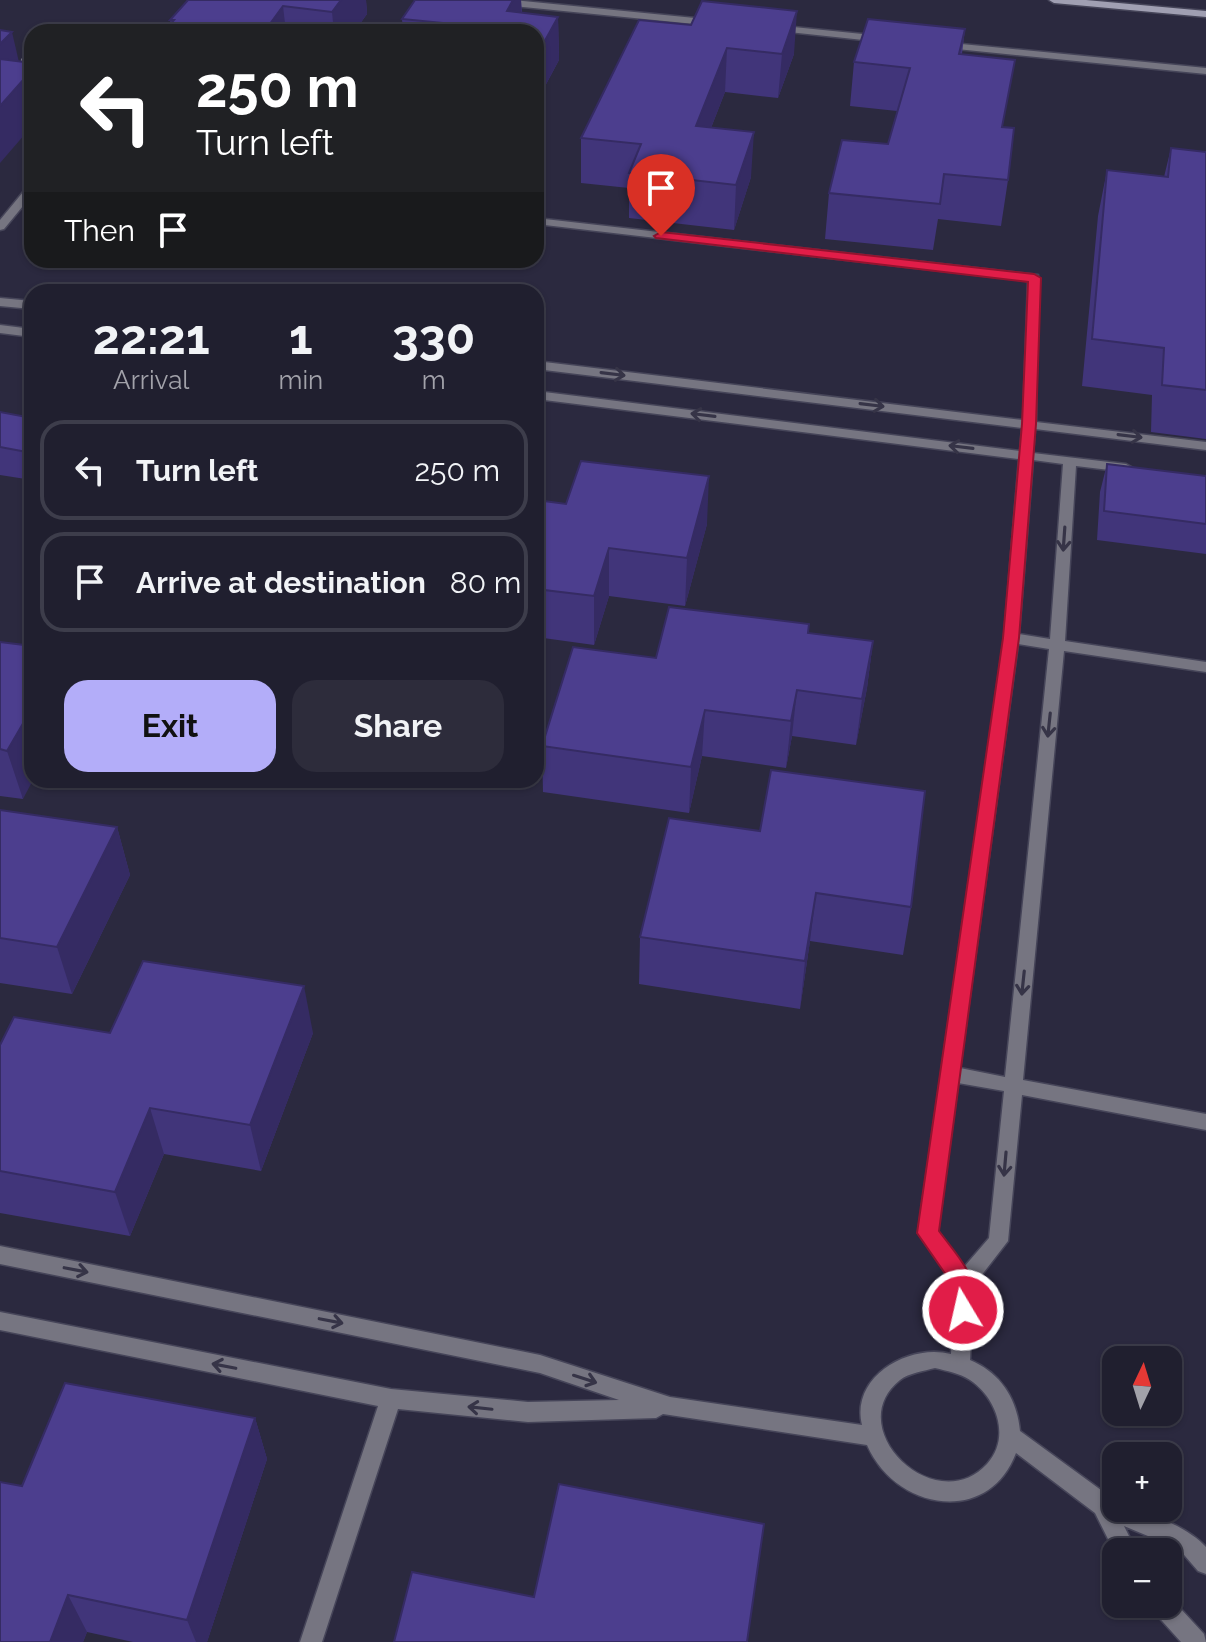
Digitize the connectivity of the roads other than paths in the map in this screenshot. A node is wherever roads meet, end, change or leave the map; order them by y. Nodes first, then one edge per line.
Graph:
1 (484, 0) edge
2 (1054, 0) edge
3 (1206, 14) edge
4 (735, 25) edge
5 (766, 28) edge
6 (892, 40) edge
7 (923, 43) edge
8 (1206, 71) edge
9 (24, 198) edge
10 (544, 222) edge
11 (0, 227) edge
12 (0, 302) edge
13 (24, 304) edge
14 (0, 329) edge
15 (24, 332) edge
16 (544, 366) edge
17 (544, 396) edge
18 (1029, 424) junction
19 (1206, 446) edge
20 (1026, 455) junction
21 (1070, 461) junction
22 (1145, 471) edge
23 (1011, 638) junction
24 (1057, 647) junction
25 (1206, 667) edge
26 (951, 1074) junction
27 (1206, 1122) edge
28 (0, 1255) edge
29 (964, 1282) junction
30 (0, 1321) edge
31 (960, 1365) junction
32 (391, 1399) junction
33 (670, 1407) junction
34 (871, 1436) junction
35 (1011, 1437) junction
36 (1102, 1505) edge
37 (1140, 1522) edge
38 (1206, 1563) edge
39 (1175, 1618) edge
40 (311, 1642) edge
41 (1196, 1642) edge

1 - 4 street
2 - 3 street
5 - 6 street
7 - 8 street
9 - 11 street
10 - 18 street
12 - 13 street
14 - 15 street
16 -> 18 street
20 -> 17 street
18 -> 19 street
18 - 20 street
20 - 21 street
20 - 23 street
21 - 22 street
21 -> 24 street
23 - 24 street
23 - 26 street
24 - 25 street
24 -> 29 street
26 - 27 street
26 - 29 street
28 -> 33 street
29 - 31 street
32 -> 30 street
31 - 34 street
31 - 35 street
33 -> 32 street
32 - 40 street
33 - 34 street
34 - 35 street
35 - 36 street
37 - 38 street
39 - 41 street

